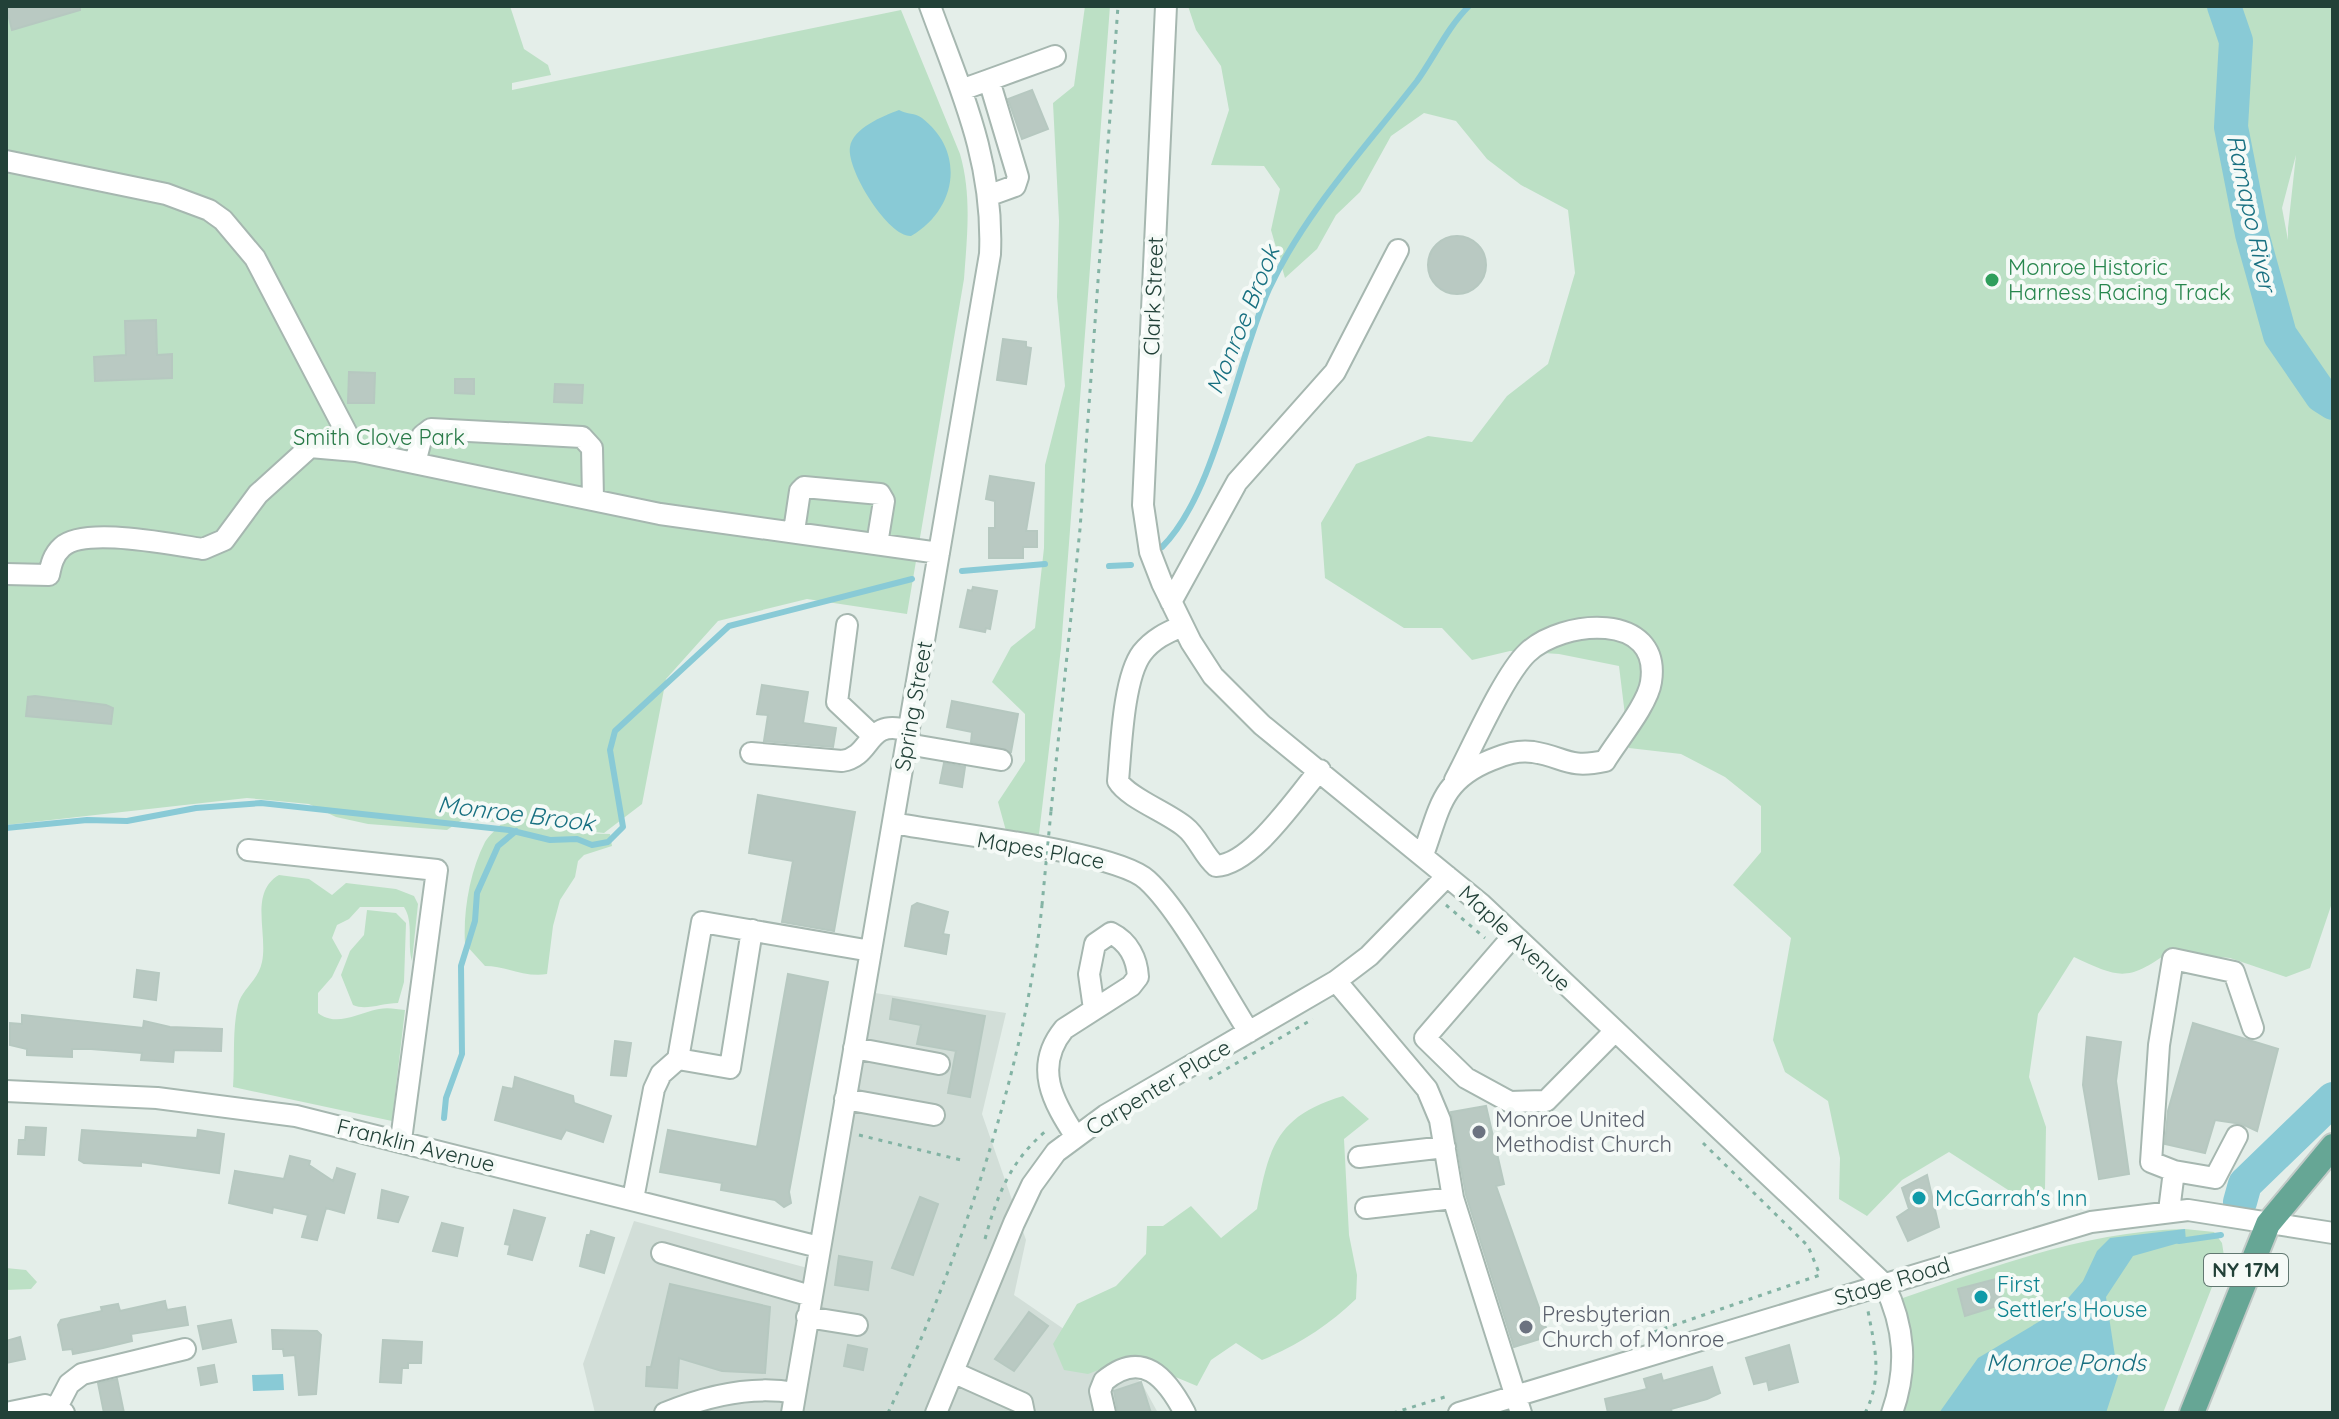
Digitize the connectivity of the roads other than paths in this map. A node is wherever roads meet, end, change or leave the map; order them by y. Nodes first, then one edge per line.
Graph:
1 (930, 6) edge
2 (1166, 6) edge
3 (1055, 56) dead end
4 (989, 80) junction
5 (961, 90) junction
6 (6, 161) edge
7 (990, 195) junction
8 (1398, 250) dead end
9 (356, 451) junction
10 (415, 463) junction
11 (593, 499) junction
12 (794, 531) junction
13 (877, 544) junction
14 (939, 553) junction
15 (13, 574) edge
16 (1166, 593) junction
17 (847, 625) dead end
18 (1182, 626) junction
19 (872, 735) junction
20 (908, 738) junction
21 (751, 753) dead end
22 (1001, 760) dead end
23 (1320, 770) junction
24 (1455, 780) junction
25 (893, 823) junction
26 (248, 850) dead end
27 (1423, 855) junction
28 (1447, 876) junction
29 (752, 930) junction
30 (1514, 935) junction
31 (871, 951) junction
32 (1336, 981) junction
33 (1094, 1009) dead end
34 (2253, 1028) dead end
35 (1249, 1032) junction
36 (1614, 1032) junction
37 (854, 1048) junction
38 (678, 1059) junction
39 (939, 1064) dead end
40 (6, 1091) edge
41 (845, 1099) junction
42 (934, 1115) dead end
43 (2237, 1136) dead end
44 (1076, 1137) junction
45 (401, 1140) junction
46 (2333, 1146) edge
47 (1445, 1147) junction
48 (1359, 1157) dead end
49 (2174, 1171) junction
50 (1453, 1198) junction
51 (633, 1199) junction
52 (1366, 1208) dead end
53 (2169, 1211) junction
54 (2268, 1224) junction
55 (2333, 1233) edge
56 (819, 1247) junction
57 (662, 1253) dead end
58 (1884, 1284) junction
59 (809, 1306) junction
60 (857, 1325) dead end
61 (185, 1349) dead end
62 (955, 1373) junction
63 (793, 1403) edge
64 (1518, 1405) edge
65 (60, 1410) edge
66 (6, 1413) edge
67 (665, 1413) edge
68 (936, 1413) edge
69 (1024, 1413) edge
70 (1105, 1413) edge
71 (1185, 1413) edge
72 (1459, 1413) edge
73 (1892, 1413) edge
74 (2192, 1413) edge

1 - 5 street, Spring Street
2 - 16 street, Clark Street
3 - 4 street
4 - 5 street
4 - 7 street
5 - 7 street, Spring Street
6 - 9 street
7 - 14 street, Spring Street
8 - 16 street
9 - 10 street
9 - 15 street
10 - 11 street
10 - 11 street
11 - 12 street
12 - 13 street
12 - 13 street
13 - 14 street
14 - 20 street, Spring Street
16 - 18 street, Maple Avenue
17 - 19 street
18 - 23 street, Maple Avenue
18 - 23 street
19 - 20 street
19 - 21 street
20 - 22 street
20 - 25 street, Spring Street
23 - 27 street, Maple Avenue
24 - 24 street
24 - 27 street
25 - 31 street, Spring Street
25 - 35 street, Mapes Place
26 - 45 street
27 - 28 street, Maple Avenue
28 - 30 street, Maple Avenue
28 - 32 street, Carpenter Place
29 - 31 street
29 - 38 street
29 - 38 street
30 - 36 street, Maple Avenue
30 - 36 street
31 - 37 street, Spring Street
32 - 35 street, Carpenter Place
32 - 47 street
33 - 44 street
34 - 49 street
35 - 44 street, Carpenter Place
36 - 58 street, Maple Avenue
37 - 39 street
37 - 41 street, Spring Street
38 - 51 street
40 - 45 street, Franklin Avenue
41 - 42 street
41 - 56 street, Spring Street
43 - 49 street
44 - 62 street, Carpenter Place
45 - 51 street, Franklin Avenue
46 - 54 main road, NY 17M
47 - 48 street
47 - 50 street
49 - 53 street
50 - 52 street
50 - 64 street
51 - 56 street, Franklin Avenue
53 - 54 street, Stage Road
53 - 58 street, Stage Road
54 - 55 street, Stage Road
54 - 74 main road, NY 17M
56 - 59 street, Spring Street
57 - 59 street
58 - 64 street, Stage Road
58 - 73 street
59 - 60 street
59 - 63 street, Spring Street
61 - 65 street
62 - 68 street, Carpenter Place
62 - 69 street
63 - 67 street
64 - 72 street, Stage Road
65 - 66 street
70 - 71 street

